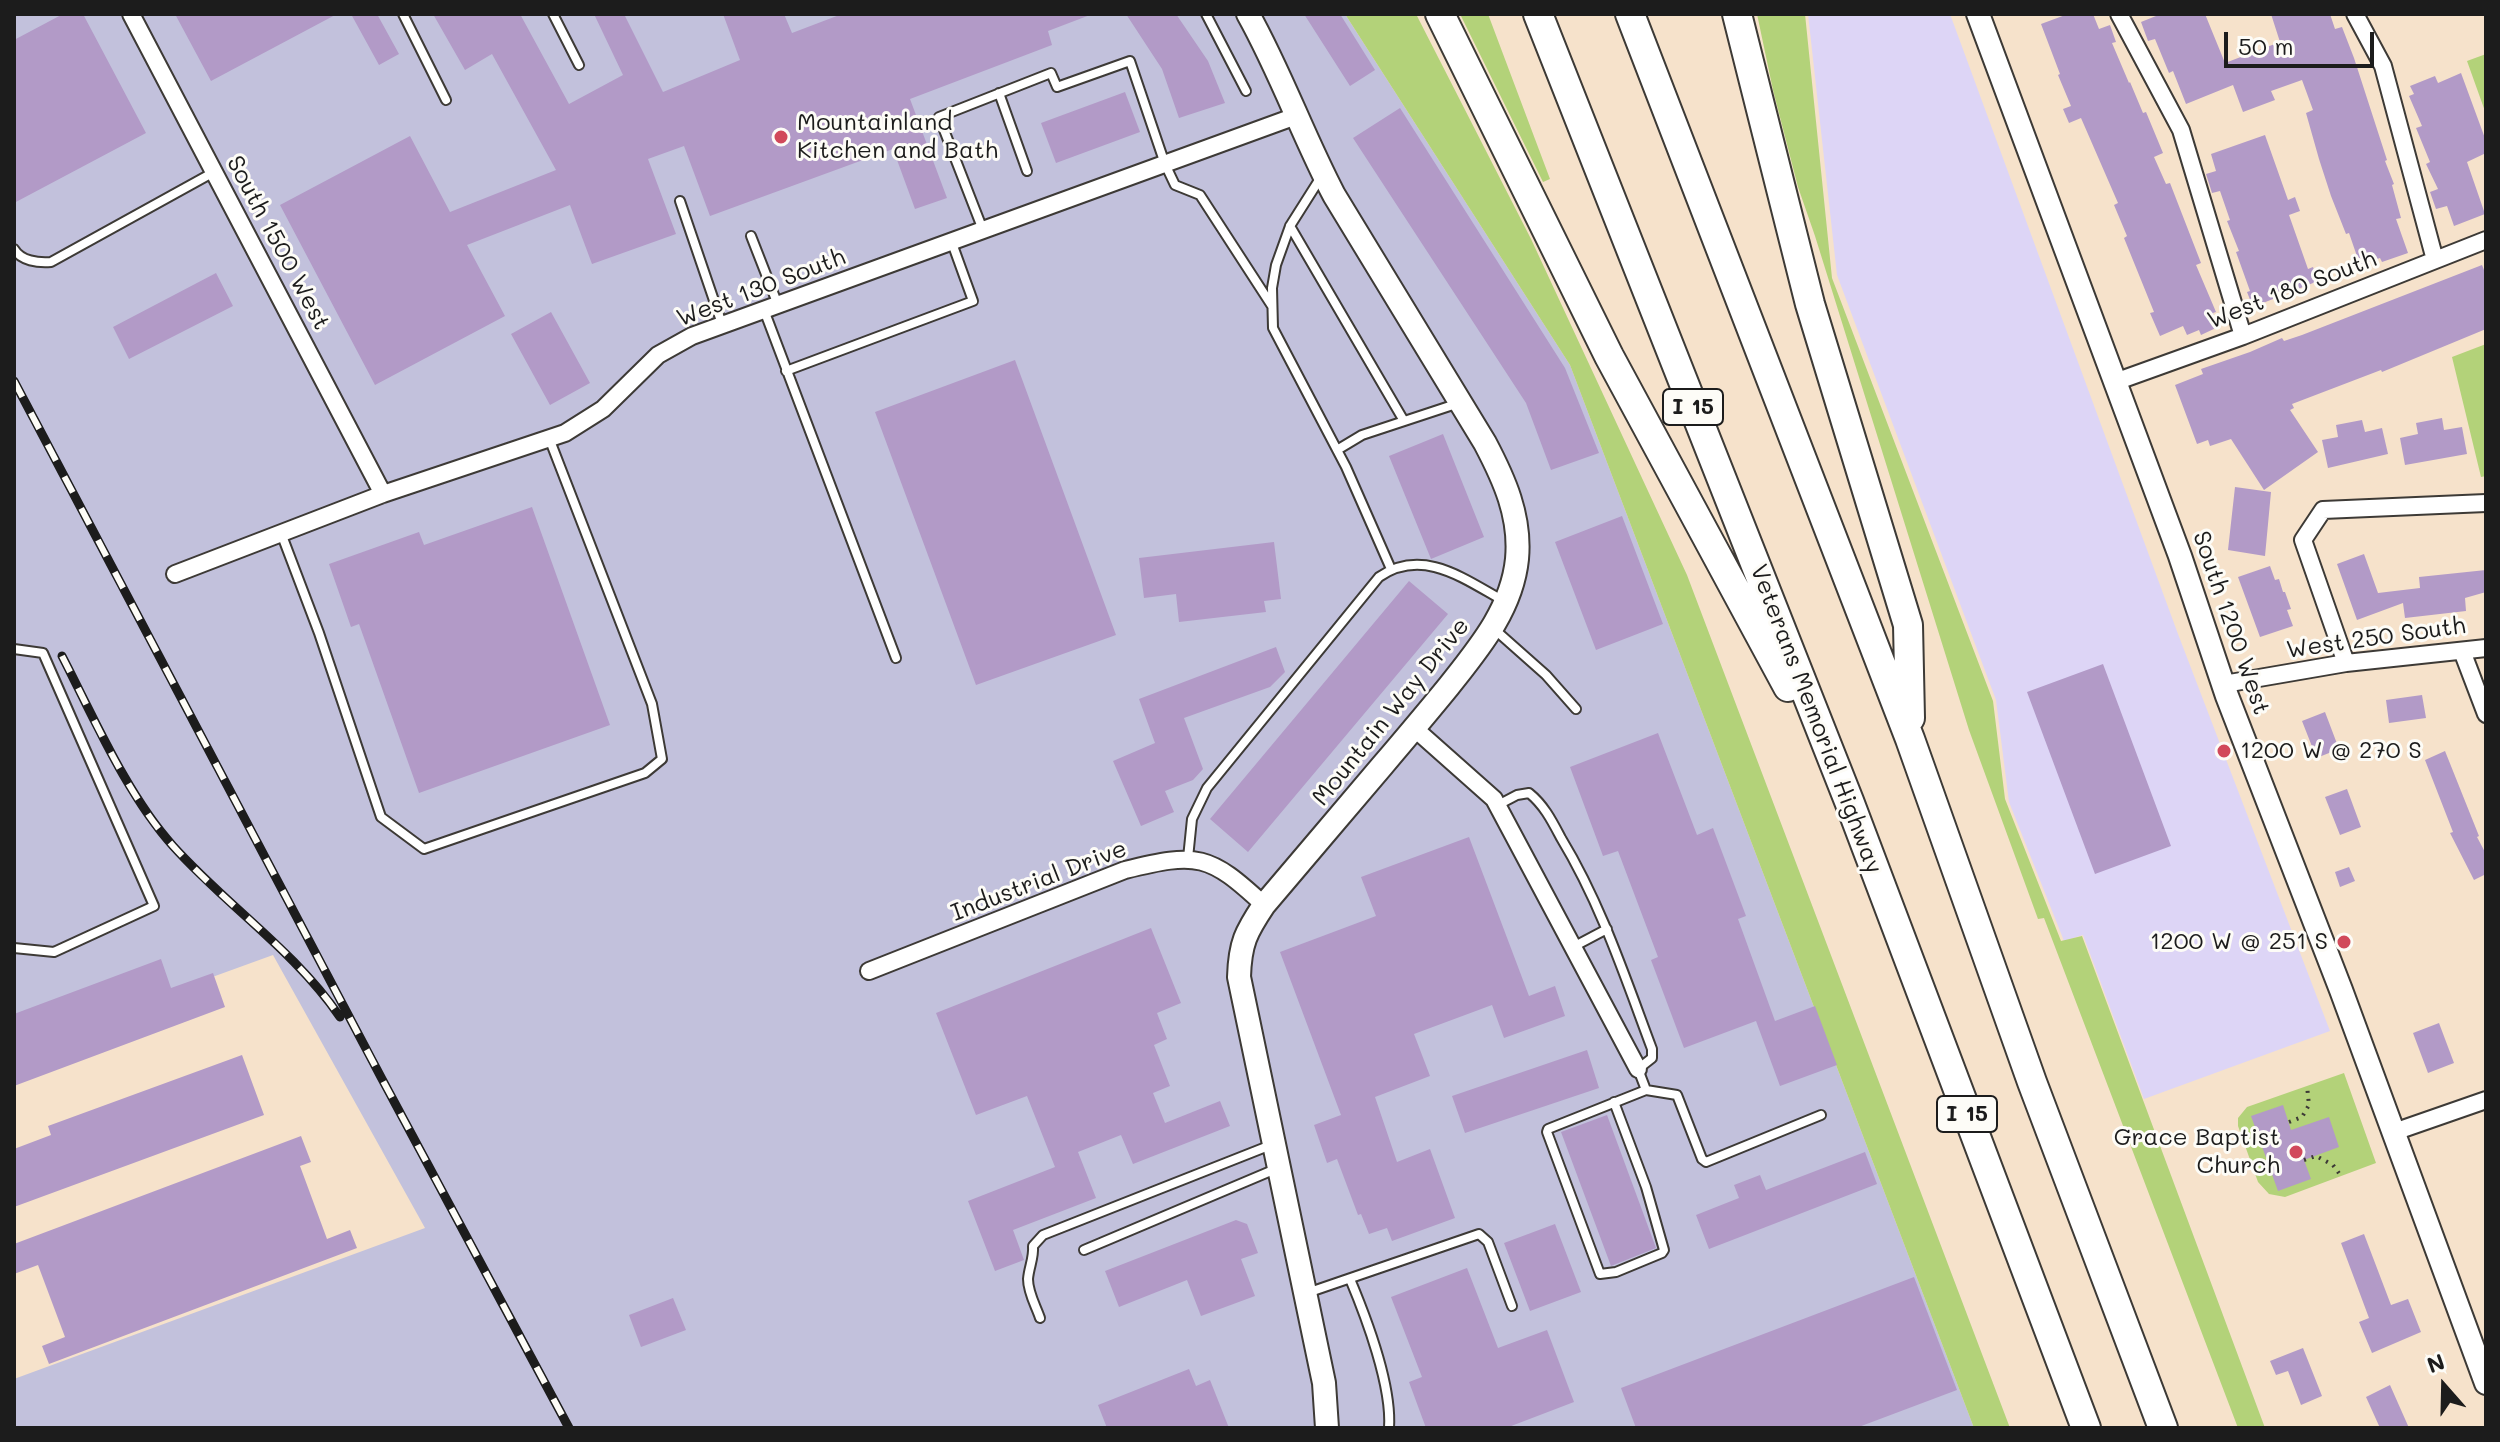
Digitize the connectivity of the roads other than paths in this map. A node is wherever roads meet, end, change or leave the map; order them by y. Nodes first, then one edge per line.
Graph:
1 (131, 14) edge
2 (403, 14) edge
3 (553, 14) edge
4 (1206, 14) edge
5 (1248, 14) edge
6 (1440, 14) edge
7 (1538, 14) edge
8 (1630, 14) edge
9 (1737, 14) edge
10 (1978, 14) edge
11 (2119, 14) edge
12 (2355, 14) edge
13 (579, 65) dead end
14 (1246, 91) dead end
15 (999, 93) junction
16 (446, 100) dead end
17 (1296, 116) junction
18 (1165, 164) junction
19 (1027, 171) dead end
20 (214, 172) junction
21 (1323, 174) junction
22 (680, 201) dead end
23 (1290, 226) junction
24 (983, 231) junction
25 (751, 236) dead end
26 (2486, 240) edge
27 (952, 243) junction
28 (14, 249) edge
29 (2435, 260) junction
30 (1272, 306) junction
31 (771, 308) junction
32 (723, 325) junction
33 (2243, 336) junction
34 (786, 371) junction
35 (2115, 382) junction
36 (1460, 403) junction
37 (1404, 421) junction
38 (549, 438) junction
39 (1337, 450) junction
40 (383, 494) junction
41 (2486, 503) edge
42 (281, 533) junction
43 (1391, 569) junction
44 (175, 574) dead end
45 (1505, 602) junction
46 (1493, 627) junction
47 (2486, 648) edge
48 (14, 649) edge
49 (2462, 651) junction
50 (896, 658) dead end
51 (2346, 663) junction
52 (2224, 684) junction
53 (1576, 709) dead end
54 (2486, 714) edge
55 (1414, 728) junction
56 (1910, 739) junction
57 (1849, 801) junction
58 (1497, 805) junction
59 (1188, 858) junction
60 (1264, 905) junction
61 (1607, 929) junction
62 (1573, 947) junction
63 (14, 948) edge
64 (869, 971) dead end
65 (1638, 1069) junction
66 (1646, 1090) junction
67 (2486, 1100) edge
68 (1614, 1102) junction
69 (1821, 1115) dead end
70 (2394, 1132) junction
71 (1275, 1143) junction
72 (1280, 1167) junction
73 (1084, 1250) dead end
74 (1350, 1279) junction
75 (1306, 1294) junction
76 (1512, 1306) dead end
77 (1040, 1318) dead end
78 (2486, 1383) edge
79 (1327, 1428) edge
80 (1389, 1428) edge
81 (2086, 1428) edge
82 (2163, 1428) edge

1 - 20 street, South 1500 West
2 - 16 lane
3 - 13 lane
4 - 14 lane
5 - 17 street, Mountain Way Drive
6 - 57 highway
7 - 57 highway, Veterans Memorial Highway / I 15
8 - 56 highway
9 - 56 highway
10 - 35 street, South 1200 West
11 - 33 street
12 - 29 street
15 - 18 lane
15 - 19 lane
15 - 24 lane
17 - 18 street, West 130 South
17 - 21 street, Mountain Way Drive
18 - 24 street, West 130 South
18 - 30 lane
20 - 28 lane
20 - 40 street, South 1500 West
21 - 23 lane
21 - 36 street, Mountain Way Drive
22 - 32 lane
23 - 30 lane
23 - 37 lane
24 - 27 street, West 130 South
25 - 31 lane
26 - 29 street, West 180 South
27 - 31 street, West 130 South
27 - 34 lane
29 - 33 street, West 180 South
30 - 39 lane
31 - 32 street, West 130 South
31 - 34 lane
32 - 38 street, West 130 South
33 - 35 street, West 180 South
34 - 50 lane
35 - 52 street, South 1200 West
36 - 37 lane
36 - 45 street, Mountain Way Drive
37 - 39 lane
38 - 40 street, West 130 South
38 - 42 lane
39 - 43 lane
40 - 42 street, West 130 South
41 - 51 street
42 - 44 street, West 130 South
43 - 45 lane
43 - 59 lane
45 - 46 street, Mountain Way Drive
46 - 53 lane
46 - 55 street, Mountain Way Drive
47 - 49 street, West 250 South
48 - 63 lane
49 - 51 street, West 250 South
49 - 54 street
51 - 52 street, West 250 South
52 - 70 street, South 1200 West
55 - 58 street
55 - 60 street, Mountain Way Drive
56 - 82 highway
57 - 81 highway, Veterans Memorial Highway / I 15
58 - 61 lane
58 - 62 street
59 - 60 street, Industrial Drive
59 - 64 street, Industrial Drive
60 - 71 street, Mountain Way Drive
61 - 62 lane
61 - 65 lane
62 - 65 street
65 - 66 lane
66 - 68 lane
66 - 69 lane
67 - 70 street
68 - 68 lane
70 - 78 street, South 1200 West
71 - 72 street, Mountain Way Drive
71 - 77 lane
72 - 73 lane
72 - 75 street, Mountain Way Drive
74 - 75 lane
74 - 76 lane
74 - 80 lane
75 - 79 street, Mountain Way Drive

